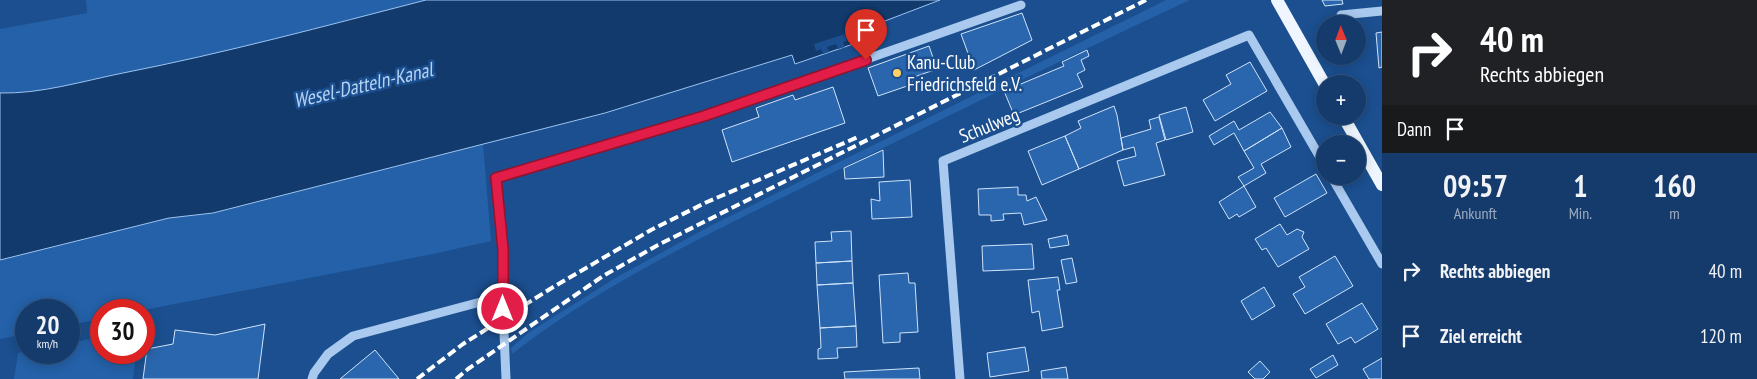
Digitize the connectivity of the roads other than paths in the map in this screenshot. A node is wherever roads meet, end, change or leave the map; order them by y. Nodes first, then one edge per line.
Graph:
1 (1278, 0) edge
2 (1021, 6) dead end
3 (1382, 11) edge
4 (1341, 15) dead end
5 (1320, 75) edge
6 (1348, 125) edge
7 (1316, 150) edge
8 (1336, 185) edge
9 (1382, 185) edge
10 (1382, 264) edge
11 (503, 296) junction
12 (312, 379) edge
13 (506, 379) edge
14 (960, 379) edge

1 - 5 main road
2 - 11 street
3 - 4 street
6 - 9 main road
7 - 14 street, Schulweg
8 - 10 street
11 - 12 street
11 - 13 street

